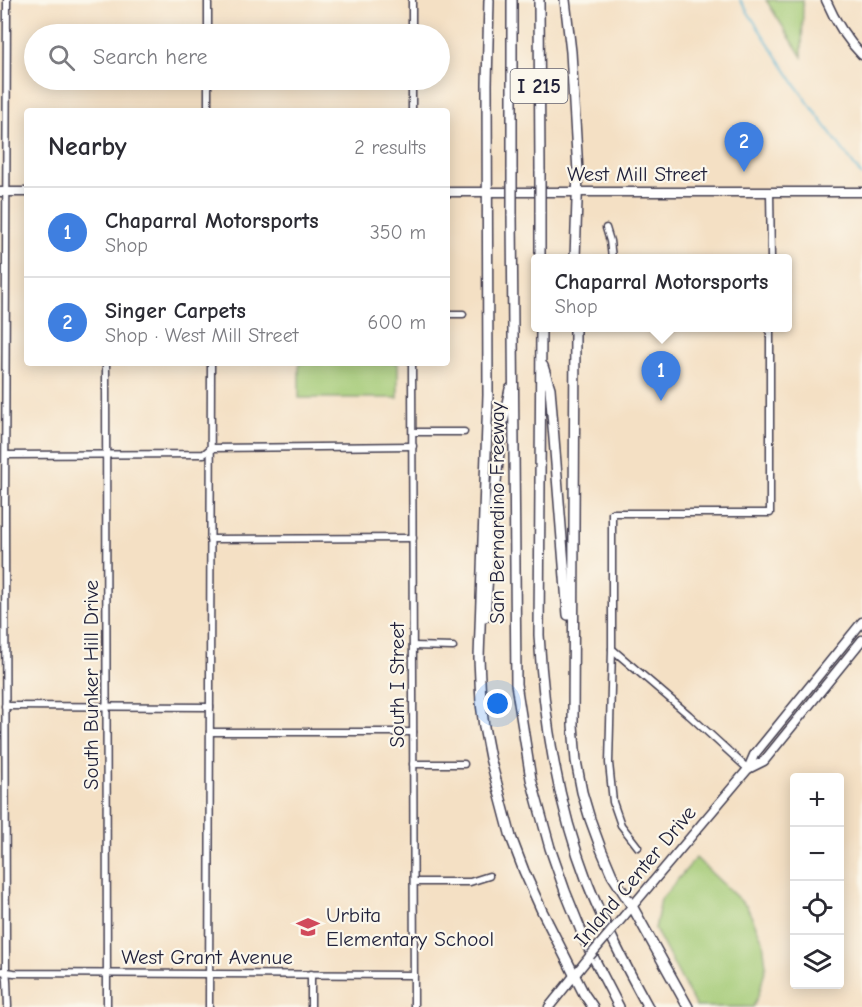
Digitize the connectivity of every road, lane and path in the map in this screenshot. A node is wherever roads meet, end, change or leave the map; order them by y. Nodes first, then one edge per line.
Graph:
1 (7, 0) edge
2 (208, 0) edge
3 (412, 0) edge
4 (489, 0) edge
5 (512, 0) edge
6 (539, 0) edge
7 (565, 0) edge
8 (826, 0) edge
9 (208, 24) edge
10 (412, 24) edge
11 (862, 55) edge
12 (208, 90) edge
13 (412, 90) edge
14 (4, 94) edge
15 (208, 108) edge
16 (412, 108) edge
17 (576, 191) junction
18 (3, 192) edge
19 (24, 192) edge
20 (450, 192) edge
21 (487, 192) junction
22 (770, 192) junction
23 (862, 192) edge
24 (606, 228) dead end
25 (540, 254) edge
26 (575, 254) edge
27 (612, 254) edge
28 (771, 254) edge
29 (450, 314) edge
30 (463, 314) dead end
31 (541, 332) edge
32 (575, 332) edge
33 (771, 332) edge
34 (541, 358) junction
35 (106, 366) edge
36 (211, 366) edge
37 (412, 366) edge
38 (514, 372) junction
39 (3, 416) edge
40 (413, 432) junction
41 (464, 432) dead end
42 (413, 446) junction
43 (210, 448) junction
44 (106, 454) junction
45 (6, 455) junction
46 (3, 513) edge
47 (413, 538) junction
48 (210, 539) junction
49 (862, 622) edge
50 (862, 640) edge
51 (413, 646) junction
52 (453, 646) dead end
53 (612, 649) junction
54 (5, 706) junction
55 (107, 707) junction
56 (210, 707) junction
57 (573, 725) junction
58 (210, 732) junction
59 (413, 732) junction
60 (490, 758) junction
61 (413, 764) junction
62 (464, 764) dead end
63 (748, 769) junction
64 (638, 847) dead end
65 (489, 876) dead end
66 (414, 882) junction
67 (632, 906) junction
68 (578, 970) junction
69 (3, 971) edge
70 (107, 974) junction
71 (209, 974) junction
72 (311, 974) junction
73 (414, 975) junction
74 (8, 1007) edge
75 (107, 1007) edge
76 (209, 1007) edge
77 (311, 1007) edge
78 (414, 1007) edge
79 (549, 1007) edge
80 (592, 1007) edge
81 (619, 1007) edge
82 (648, 1007) edge
83 (688, 1007) edge

1 - 14 street
2 - 9 street
3 - 10 street
4 - 21 highway
5 - 38 highway, San Bernardino Freeway / I 215, bridge
6 - 25 highway, I 215, bridge
7 - 17 highway
8 - 11 main road
12 - 15 street
13 - 16 street
14 - 18 street
17 - 21 main road, West Mill Street
17 - 22 main road, West Mill Street
17 - 26 highway
18 - 19 main road
18 - 39 street
20 - 21 main road, West Mill Street
21 - 60 highway
22 - 23 main road, West Mill Street
22 - 28 street
24 - 27 street
29 - 30 street
31 - 34 highway, San Bernardino Freeway
32 - 57 highway
33 - 53 street
34 - 57 highway
34 - 82 highway, San Bernardino Freeway
35 - 44 street, South Bunker Hill Drive
36 - 43 street
37 - 40 street, South I Street
38 - 60 highway
38 - 81 highway, San Bernardino Freeway / I 215
39 - 45 street
40 - 41 street
40 - 42 street, South I Street
42 - 43 street
42 - 47 street, South I Street
43 - 44 street
43 - 48 street
44 - 45 street
44 - 55 street, South Bunker Hill Drive
45 - 46 street
46 - 54 street
47 - 48 street
47 - 51 street, South I Street
48 - 56 street
49 - 63 main road, Inland Center Drive
50 - 63 main road, Inland Center Drive
51 - 52 street
51 - 59 street, South I Street
53 - 63 street
53 - 64 street
54 - 55 street
54 - 69 street
55 - 56 street
55 - 70 street, South Bunker Hill Drive
56 - 58 street
57 - 67 highway
58 - 59 street
58 - 71 street
59 - 61 street, South I Street
60 - 68 highway
61 - 62 street
61 - 66 street, South I Street
63 - 67 main road, Inland Center Drive
65 - 66 street
66 - 73 street, South I Street
67 - 68 main road, Inland Center Drive, bridge
67 - 83 highway
68 - 79 main road, Inland Center Drive
68 - 80 highway
69 - 70 street, West Grant Avenue
69 - 74 street
70 - 71 street, West Grant Avenue
70 - 75 street, South Bunker Hill Drive
71 - 72 street, West Grant Avenue
71 - 76 street
72 - 73 street, West Grant Avenue
72 - 77 street
73 - 78 street, South I Street

